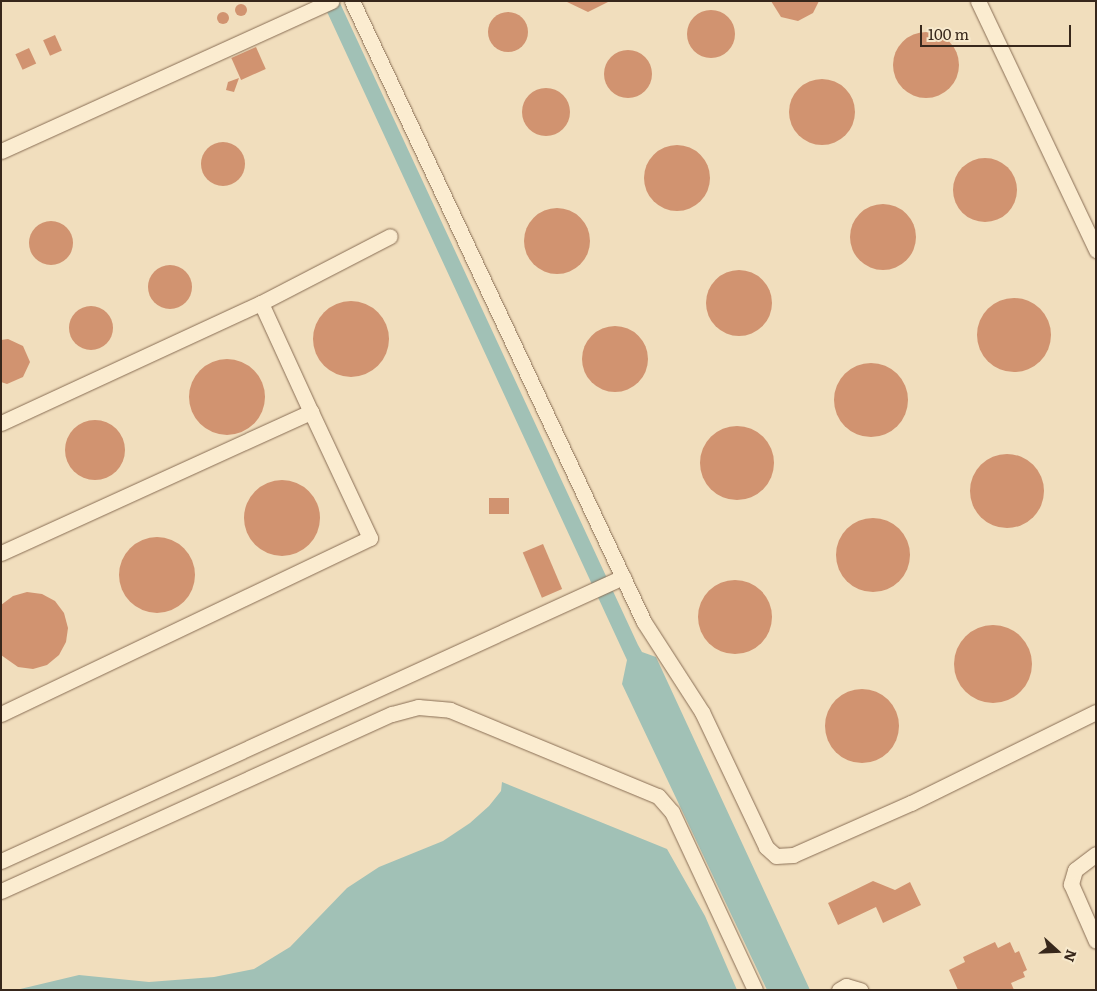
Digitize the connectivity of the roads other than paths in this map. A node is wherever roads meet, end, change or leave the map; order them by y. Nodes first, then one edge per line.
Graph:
1 (332, 1) edge
2 (352, 1) edge
3 (978, 1) edge
4 (1, 151) edge
5 (390, 236) dead end
6 (1096, 250) edge
7 (261, 302) junction
8 (311, 412) junction
9 (1, 423) edge
10 (1, 553) edge
11 (618, 579) junction
12 (1096, 712) edge
13 (1, 714) edge
14 (1096, 854) edge
15 (1, 861) edge
16 (1, 892) edge
17 (1096, 941) edge
18 (755, 990) edge
19 (839, 990) edge
20 (860, 990) edge

1 - 4 street
2 - 11 street
3 - 6 street
5 - 7 street
7 - 8 street
7 - 9 street
8 - 10 street
8 - 13 street
11 - 12 street
11 - 15 street
14 - 17 street
16 - 18 street
19 - 20 street

